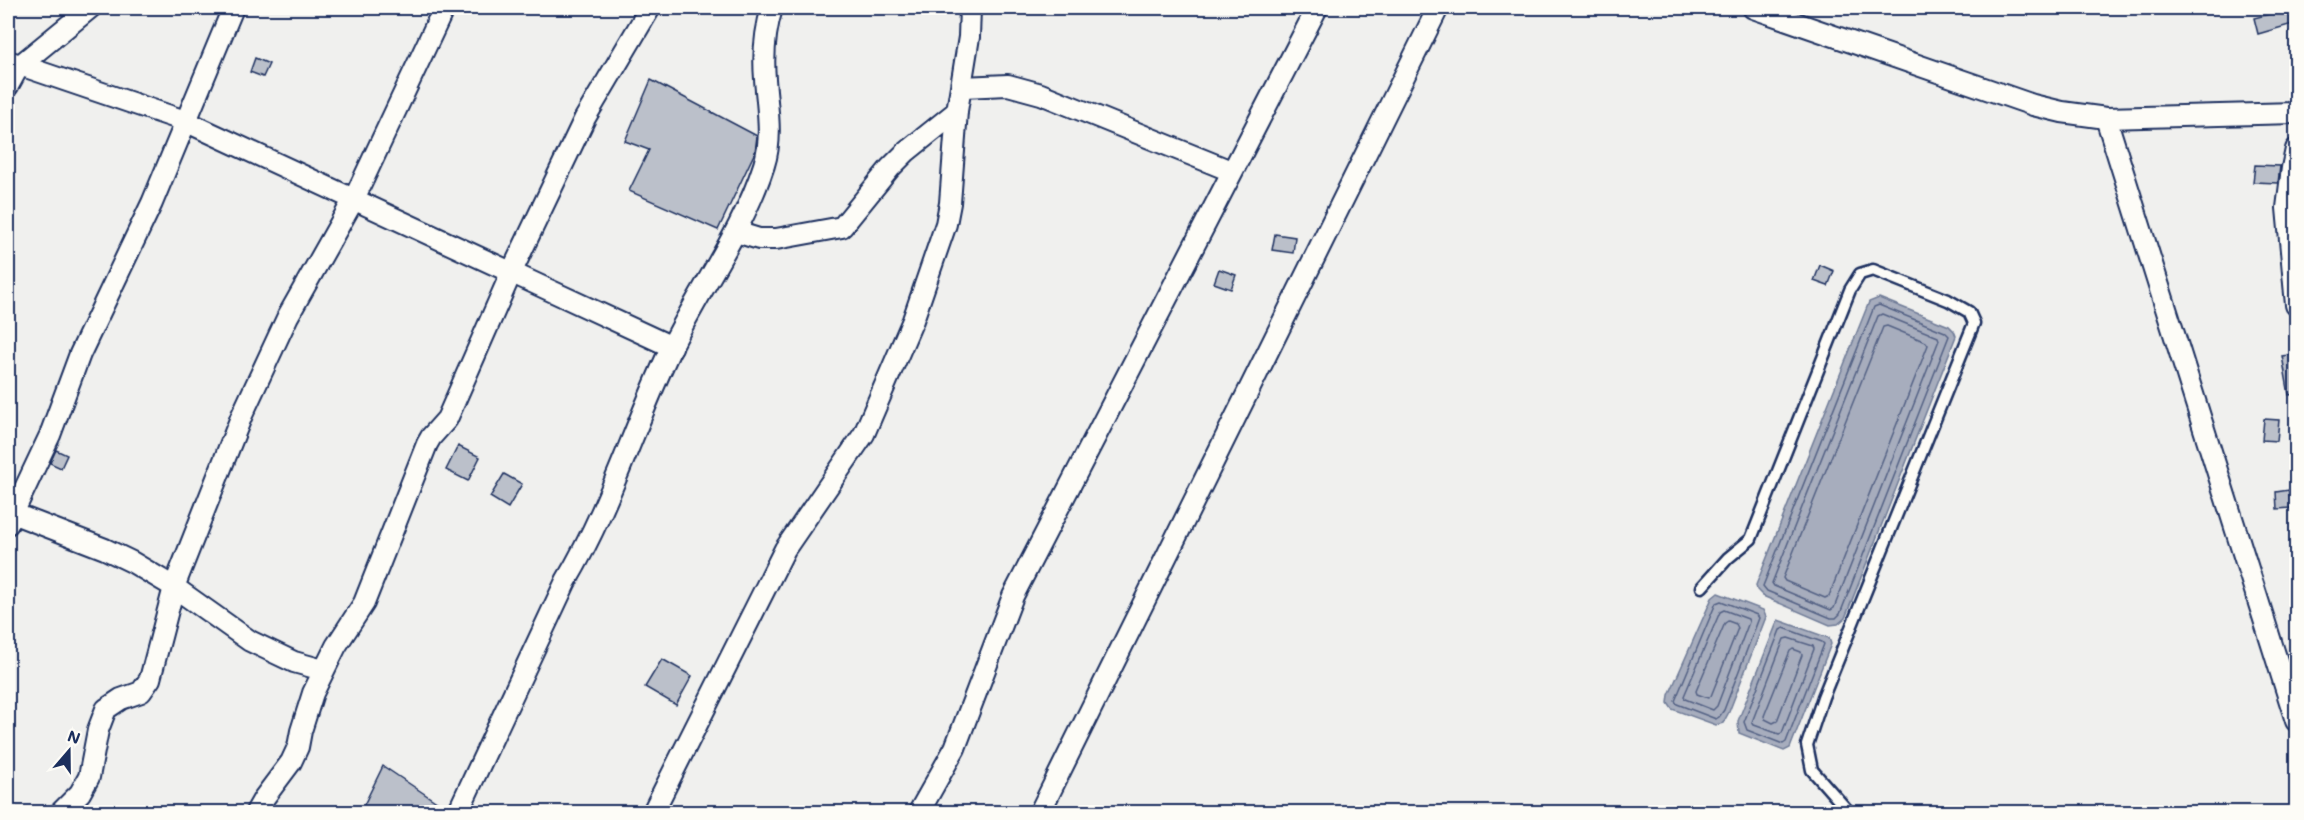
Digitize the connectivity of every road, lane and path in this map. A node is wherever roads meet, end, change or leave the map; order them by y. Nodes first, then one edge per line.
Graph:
1 (90, 8) edge
2 (233, 8) edge
3 (444, 8) edge
4 (650, 8) edge
5 (772, 8) edge
6 (970, 8) edge
7 (1317, 8) edge
8 (1438, 8) edge
9 (1753, 8) edge
10 (13, 63) edge
11 (8, 86) edge
12 (962, 87) junction
13 (957, 111) junction
14 (2296, 113) edge
15 (2106, 118) junction
16 (185, 121) junction
17 (2296, 149) edge
18 (1231, 171) junction
19 (354, 199) junction
20 (736, 232) junction
21 (512, 271) junction
22 (2296, 305) edge
23 (672, 347) junction
24 (10, 518) edge
25 (174, 587) junction
26 (1702, 587) dead end
27 (323, 670) junction
28 (2296, 721) edge
29 (61, 813) edge
30 (256, 813) edge
31 (458, 813) edge
32 (653, 813) edge
33 (919, 813) edge
34 (1040, 813) edge
35 (1850, 813) edge

1 - 10 street
2 - 16 street
3 - 19 street
4 - 21 street
5 - 20 street
6 - 12 street
7 - 18 street
8 - 34 street
9 - 15 street
10 - 11 street
10 - 16 street
12 - 13 street
12 - 18 street
13 - 20 street
13 - 32 street
14 - 15 street
15 - 28 street
16 - 19 street
16 - 24 street
17 - 22 street
18 - 33 street
19 - 21 street
19 - 25 street
20 - 23 street
21 - 23 street
21 - 27 street
23 - 31 street
24 - 25 street
25 - 27 street
25 - 29 street
26 - 35 lane
27 - 30 street

